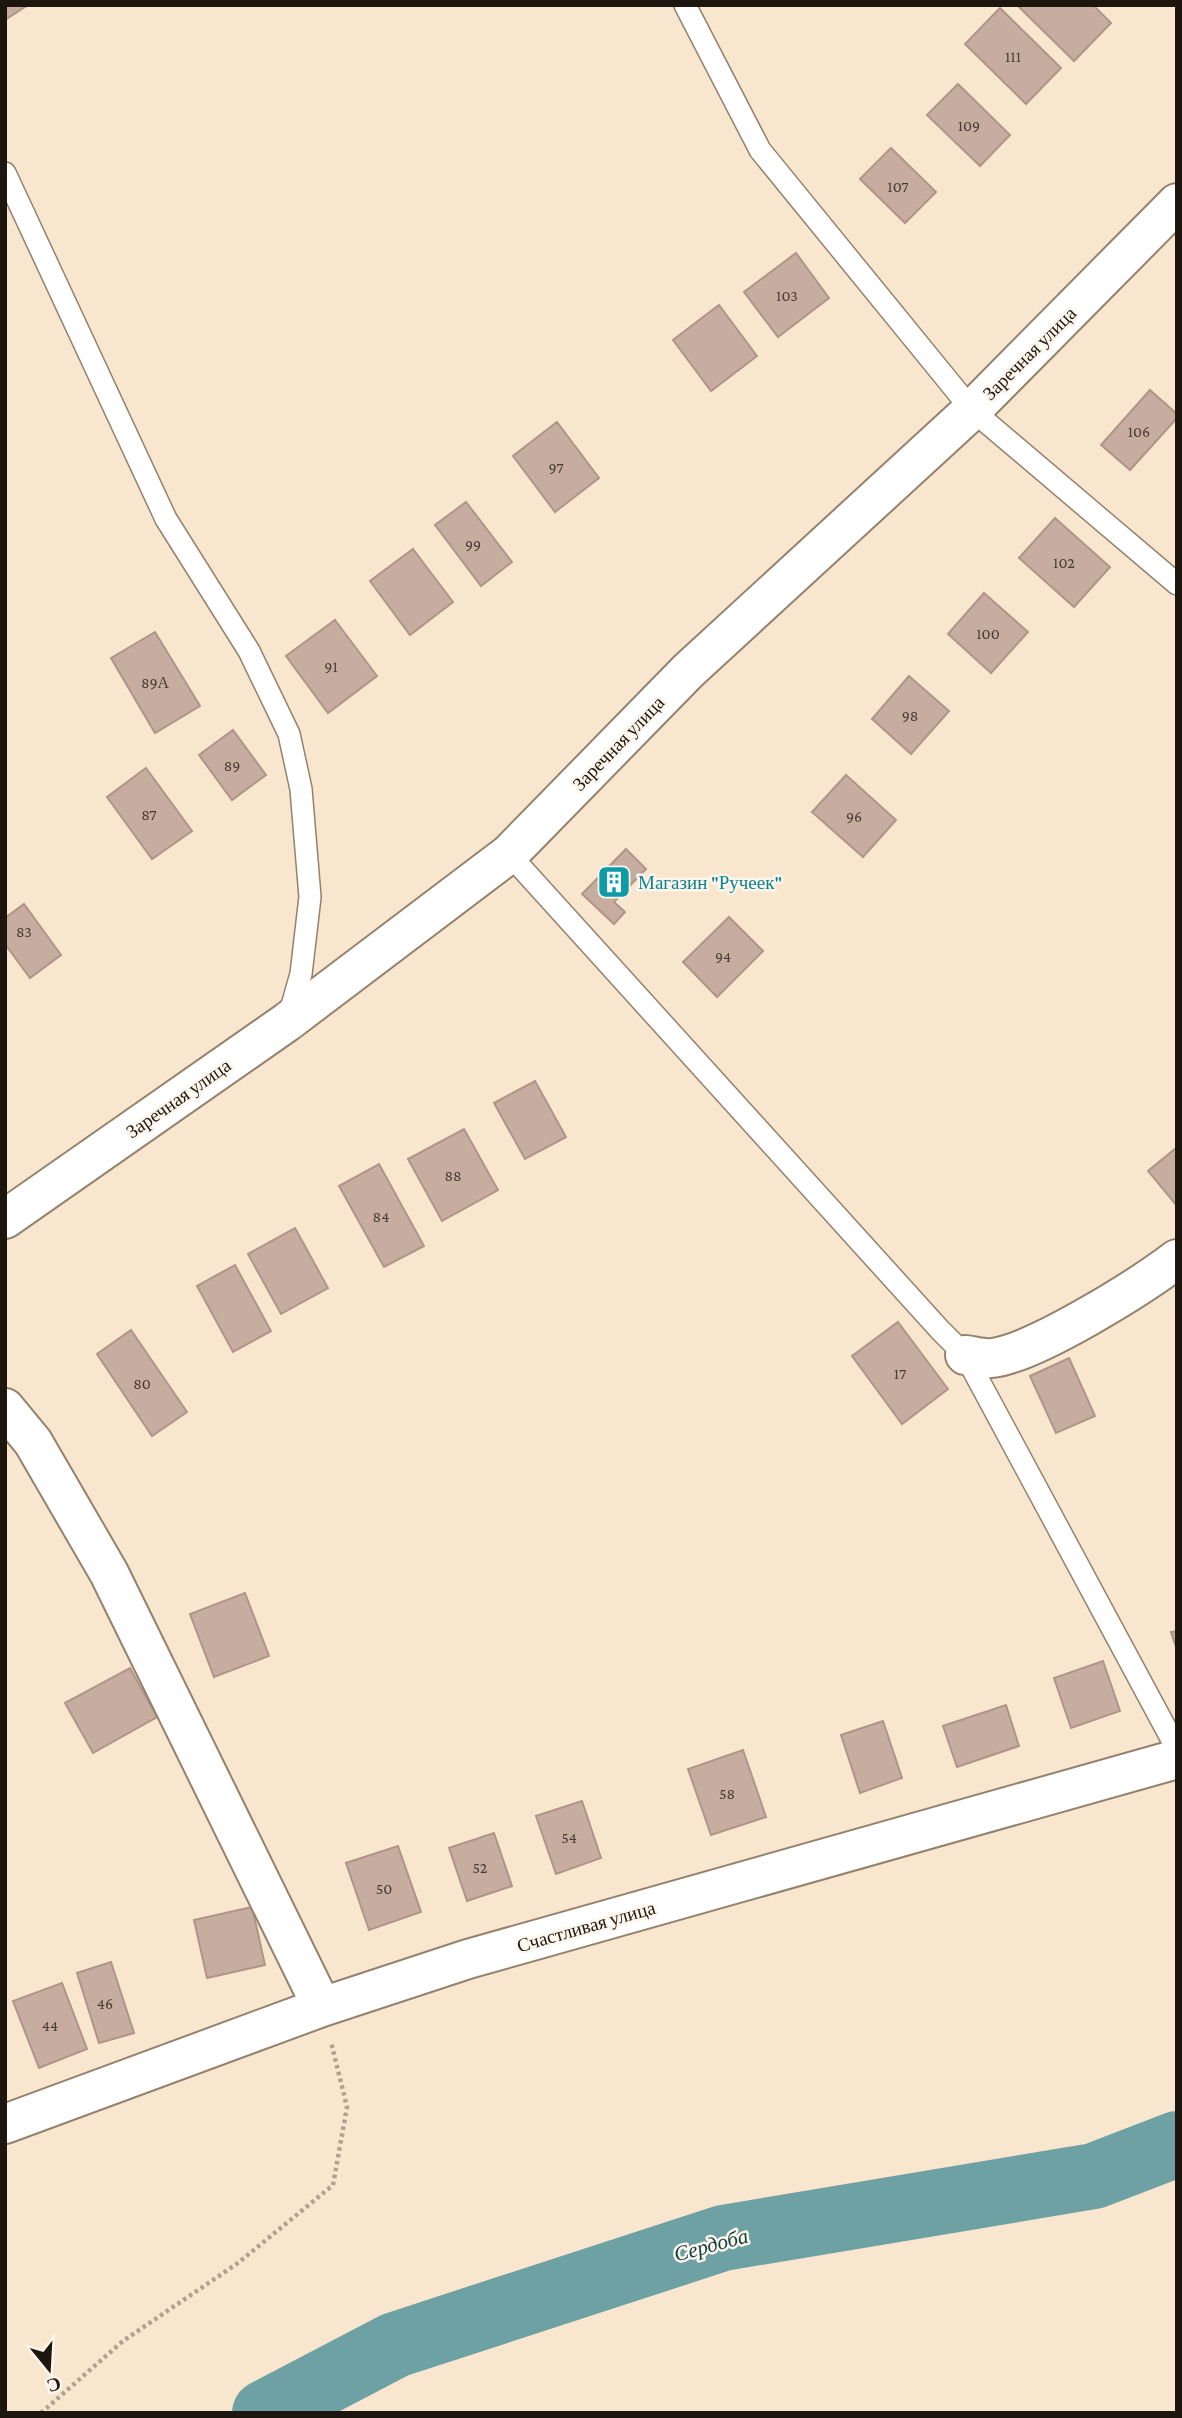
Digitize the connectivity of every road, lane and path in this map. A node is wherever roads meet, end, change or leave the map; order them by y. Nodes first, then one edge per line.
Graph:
1 (685, 5) edge
2 (5, 173) edge
3 (1177, 203) edge
4 (972, 410) junction
5 (1177, 584) edge
6 (509, 854) junction
7 (287, 1022) junction
8 (5, 1219) edge
9 (1177, 1259) edge
10 (965, 1355) junction
11 (5, 1408) edge
12 (1177, 1749) edge
13 (1177, 1759) edge
14 (322, 2007) junction
15 (5, 2124) edge
16 (41, 2413) edge

1 - 4 lane
2 - 7 lane
3 - 4 street, Заречная улица
4 - 5 lane
4 - 6 street, Заречная улица
6 - 7 street, Заречная улица
6 - 10 lane
7 - 8 street, Заречная улица
9 - 10 street
10 - 12 lane
11 - 14 street
13 - 14 street, Счастливая улица
14 - 15 street, Счастливая улица
14 - 16 path

